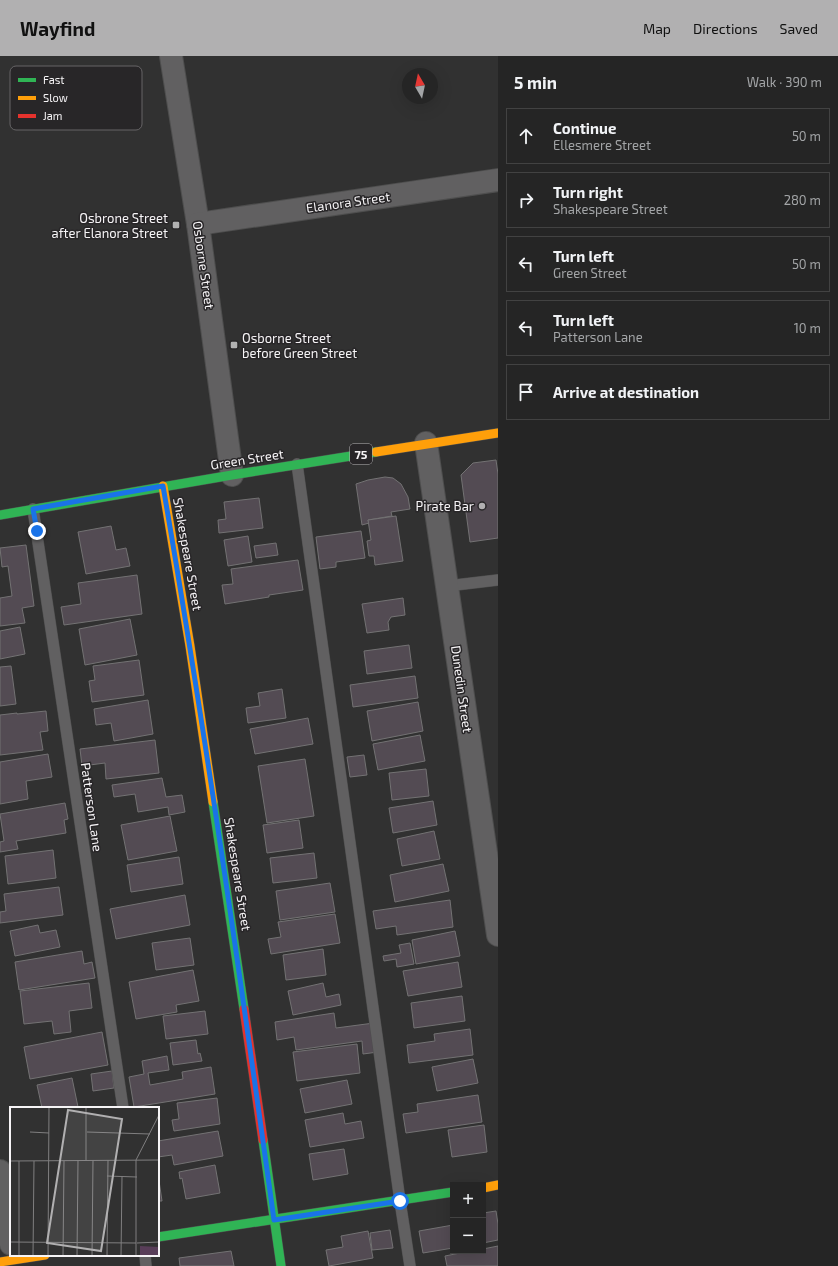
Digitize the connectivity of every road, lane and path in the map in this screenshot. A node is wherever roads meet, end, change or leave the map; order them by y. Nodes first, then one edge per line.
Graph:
1 (171, 56) edge
2 (498, 180) edge
3 (198, 224) junction
4 (498, 433) edge
5 (426, 443) junction
6 (296, 464) junction
7 (232, 475) junction
8 (163, 486) junction
9 (33, 509) junction
10 (0, 514) edge
11 (498, 580) edge
12 (447, 586) junction
13 (498, 935) edge
14 (123, 1107) edge
15 (0, 1171) edge
16 (498, 1185) edge
17 (486, 1187) edge
18 (450, 1193) edge
19 (400, 1201) junction
20 (274, 1220) junction
21 (159, 1237) edge
22 (28, 1256) edge
23 (145, 1256) edge
24 (10, 1257) edge
25 (146, 1266) edge
26 (281, 1266) edge
27 (410, 1266) edge

1 - 3 street, Osborne Street
2 - 3 street, Elanora Street
3 - 7 street, Osborne Street
4 - 5 street, Green Street / 75
5 - 6 street, Green Street / 75
5 - 12 street, Dunedin Street
6 - 7 street, Green Street / 75
6 - 19 lane
7 - 8 street, Green Street / 75
8 - 9 street, Green Street / 75
8 - 20 street, Shakespeare Street
9 - 10 street, Green Street / 75
9 - 14 lane, Patterson Lane
11 - 12 lane
12 - 13 street, Dunedin Street
15 - 24 street
16 - 17 street
18 - 19 street
19 - 20 street
19 - 27 lane
20 - 21 street
20 - 26 street, Shakespeare Street
22 - 24 street
23 - 25 lane

